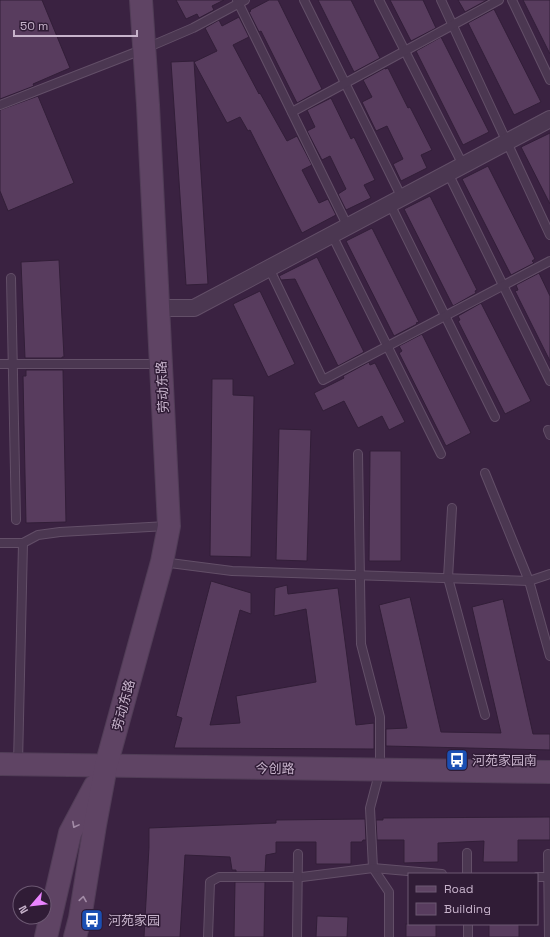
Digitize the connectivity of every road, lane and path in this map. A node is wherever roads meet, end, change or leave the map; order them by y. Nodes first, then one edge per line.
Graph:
1 (141, 0) edge
2 (304, 0) edge
3 (379, 0) edge
4 (441, 0) edge
5 (499, 0) edge
6 (512, 0) edge
7 (240, 1) edge
8 (452, 25) junction
9 (144, 49) junction
10 (405, 51) junction
11 (550, 80) edge
12 (345, 83) junction
13 (0, 105) edge
14 (292, 112) junction
15 (550, 119) edge
16 (506, 142) junction
17 (463, 165) junction
18 (448, 173) junction
19 (396, 201) junction
20 (348, 227) junction
21 (332, 235) junction
22 (550, 235) edge
23 (550, 261) edge
24 (269, 268) junction
25 (11, 278) dead end
26 (503, 286) junction
27 (158, 308) junction
28 (445, 316) junction
29 (387, 346) junction
30 (0, 364) edge
31 (14, 364) junction
32 (161, 364) junction
33 (550, 381) edge
34 (495, 417) dead end
35 (358, 454) dead end
36 (441, 454) dead end
37 (485, 473) dead end
38 (452, 508) dead end
39 (16, 520) dead end
40 (169, 526) junction
41 (0, 543) edge
42 (23, 544) junction
43 (162, 562) junction
44 (550, 574) edge
45 (360, 575) junction
46 (448, 578) junction
47 (529, 580) junction
48 (550, 656) edge
49 (485, 715) dead end
50 (9, 764) edge
51 (106, 766) junction
52 (380, 770) junction
53 (550, 772) edge
54 (467, 853) dead end
55 (298, 854) dead end
56 (548, 854) dead end
57 (373, 868) junction
58 (430, 873) edge
59 (467, 873) edge
60 (298, 876) junction
61 (538, 877) edge
62 (549, 877) edge
63 (468, 925) edge
64 (46, 937) edge
65 (75, 937) edge
66 (208, 937) edge
67 (297, 937) edge
68 (389, 937) edge
69 (468, 937) edge
70 (549, 937) edge

1 - 9 main road, 劳动东路
2 - 12 lane
3 - 10 lane
4 - 8 lane
5 - 8 lane
6 - 11 lane
7 - 9 lane
7 - 14 lane
8 - 10 lane
8 - 16 lane
9 - 13 lane
9 - 27 main road, 劳动东路
10 - 12 lane
10 - 17 lane
12 - 14 lane
12 - 19 lane
14 - 20 lane
15 - 16 street
16 - 17 street
16 - 22 lane
17 - 18 street
18 - 19 street
18 - 26 lane
19 - 20 street
19 - 28 lane
20 - 21 street
21 - 24 street
21 - 29 lane
23 - 26 lane
24 - 27 street
24 - 29 lane
25 - 31 lane
26 - 28 lane
26 - 33 lane
27 - 32 main road, 劳动东路
28 - 29 lane
28 - 34 lane
29 - 36 lane
30 - 31 lane
31 - 32 lane
31 - 39 lane
32 - 40 main road, 劳动东路
35 - 45 lane
37 - 47 lane
38 - 46 lane
40 - 42 lane
40 - 43 main road, 劳动东路
41 - 42 lane
42 - 50 lane
43 - 45 lane
43 - 51 main road, 劳动东路
44 - 47 lane
45 - 46 lane
45 - 52 lane
46 - 47 lane
46 - 49 lane
47 - 48 lane
50 - 51 main road, 今创路
51 - 52 main road, 今创路
51 -> 64 main road, 劳动东路
65 -> 51 main road, 劳动东路
52 - 53 main road, 今创路
52 - 57 lane
54 - 59 lane
55 - 60 lane
56 - 62 lane
57 - 58 lane
57 - 60 lane
57 - 68 lane
60 - 66 lane
60 - 67 lane
61 - 62 lane
62 - 70 lane
63 - 69 lane

